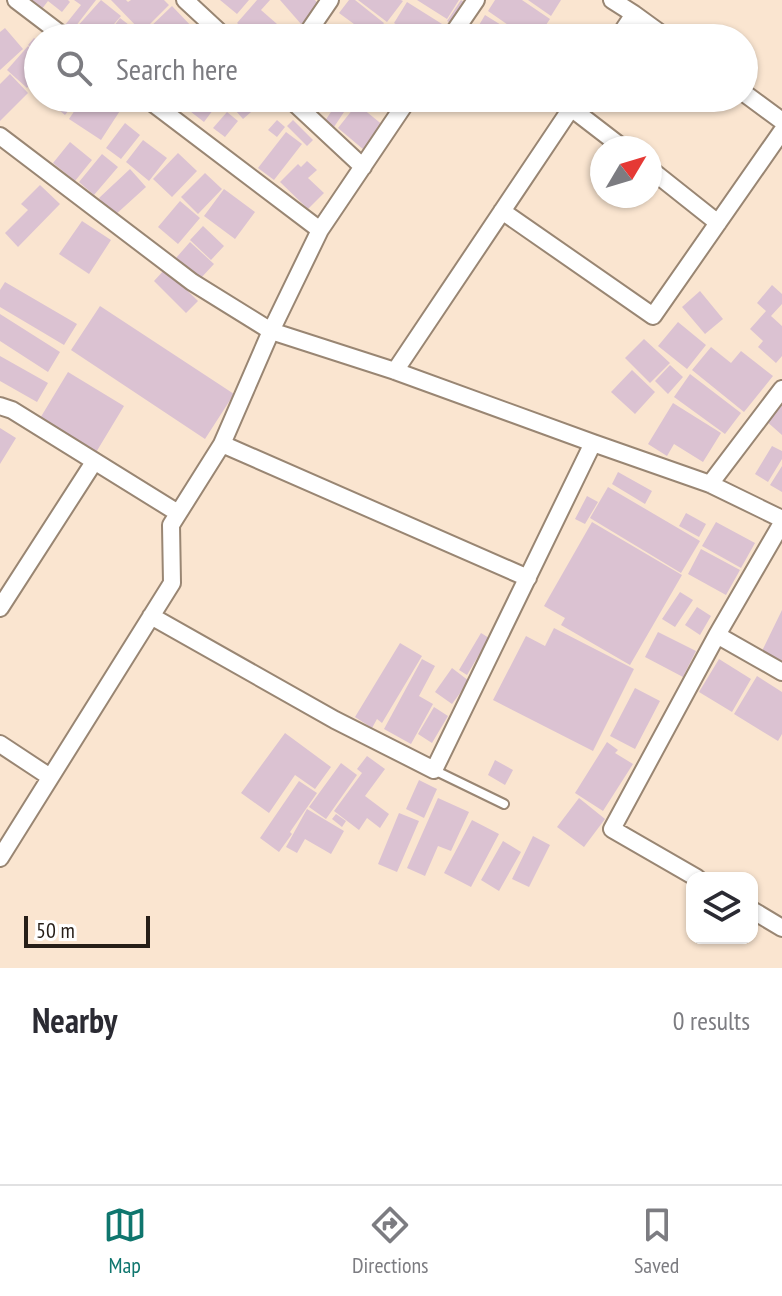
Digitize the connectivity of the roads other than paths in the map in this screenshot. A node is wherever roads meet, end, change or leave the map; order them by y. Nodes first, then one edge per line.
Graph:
1 (16, 0) edge
2 (185, 0) edge
3 (330, 0) edge
4 (476, 0) edge
5 (612, 0) edge
6 (634, 14) junction
7 (48, 24) edge
8 (211, 24) edge
9 (314, 24) edge
10 (460, 24) edge
11 (627, 24) edge
12 (648, 24) edge
13 (758, 103) edge
14 (164, 112) edge
15 (304, 112) edge
16 (400, 112) edge
17 (569, 112) edge
18 (585, 112) edge
19 (782, 121) edge
20 (782, 131) edge
21 (0, 136) edge
22 (610, 136) edge
23 (363, 167) junction
24 (662, 179) edge
25 (502, 211) junction
26 (718, 223) junction
27 (320, 230) junction
28 (271, 331) junction
29 (395, 371) junction
30 (782, 389) edge
31 (0, 406) edge
32 (593, 443) junction
33 (222, 444) junction
34 (94, 462) junction
35 (710, 484) junction
36 (178, 513) junction
37 (782, 521) edge
38 (528, 578) junction
39 (0, 608) edge
40 (151, 616) junction
41 (717, 635) junction
42 (782, 672) edge
43 (0, 744) edge
44 (434, 770) junction
45 (50, 777) junction
46 (504, 804) dead end
47 (0, 858) edge
48 (687, 872) edge
49 (758, 914) edge
50 (782, 928) edge

1 - 7 street
2 - 8 street
3 - 9 street
4 - 10 street
5 - 6 street
6 - 11 street
6 - 12 street
13 - 19 street
14 - 27 street
15 - 23 street
16 - 23 street
17 - 25 street
18 - 22 street
20 - 26 street
21 - 28 street
23 - 27 street
24 - 26 street
25 - 26 street
25 - 29 street
27 - 28 street
28 - 29 street
28 - 33 street
29 - 32 street
30 - 35 street
31 - 34 street
32 - 35 street
32 - 38 street
33 - 36 street
33 - 38 street
34 - 36 street
34 - 39 street
35 - 37 street
36 - 40 street
37 - 41 street
38 - 44 street
40 - 44 street
40 - 45 street
41 - 42 street
41 - 48 street
43 - 45 street
44 - 46 lane
45 - 47 street
49 - 50 street

